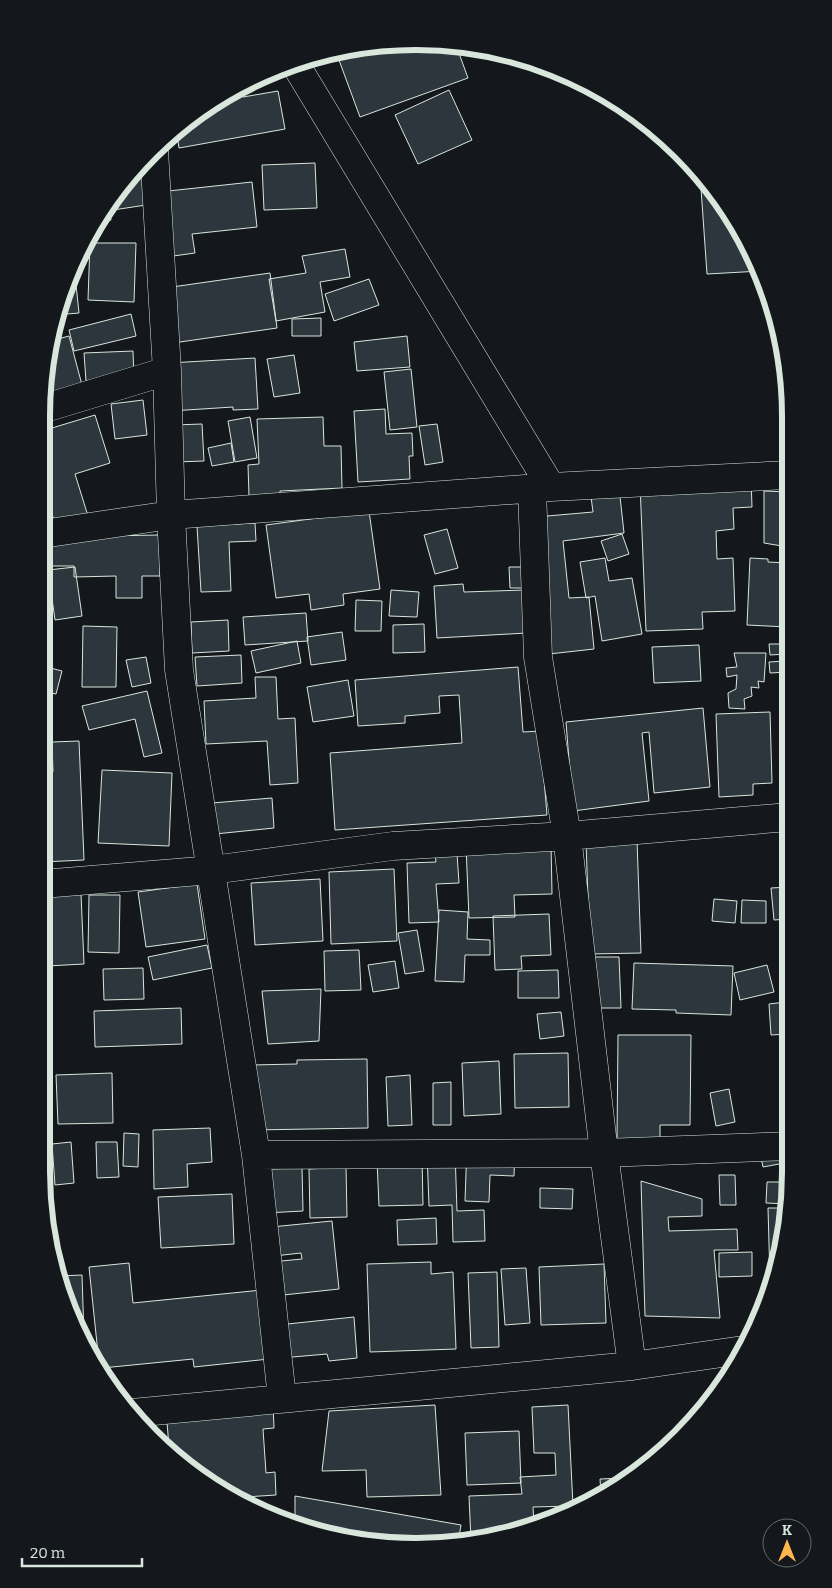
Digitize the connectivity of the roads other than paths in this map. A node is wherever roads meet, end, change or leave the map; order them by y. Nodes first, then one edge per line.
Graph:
1 (298, 69) edge
2 (155, 160) edge
3 (167, 371) junction
4 (50, 406) edge
5 (782, 475) edge
6 (542, 488) junction
7 (171, 515) junction
8 (50, 533) edge
9 (782, 818) edge
10 (567, 836) junction
11 (212, 870) junction
12 (50, 883) edge
13 (782, 1146) edge
14 (604, 1153) junction
15 (256, 1155) junction
16 (735, 1351) edge
17 (632, 1366) junction
18 (282, 1398) junction
19 (140, 1412) edge

1 - 6 street
2 - 3 street
3 - 4 street
3 - 7 street
5 - 6 street
6 - 7 street
6 - 10 street
7 - 8 street
7 - 11 street
9 - 10 street
10 - 11 street
10 - 14 street
11 - 12 street
11 - 15 street
13 - 14 street
14 - 15 street
14 - 17 street
15 - 18 street
16 - 17 street
17 - 18 street
18 - 19 street

